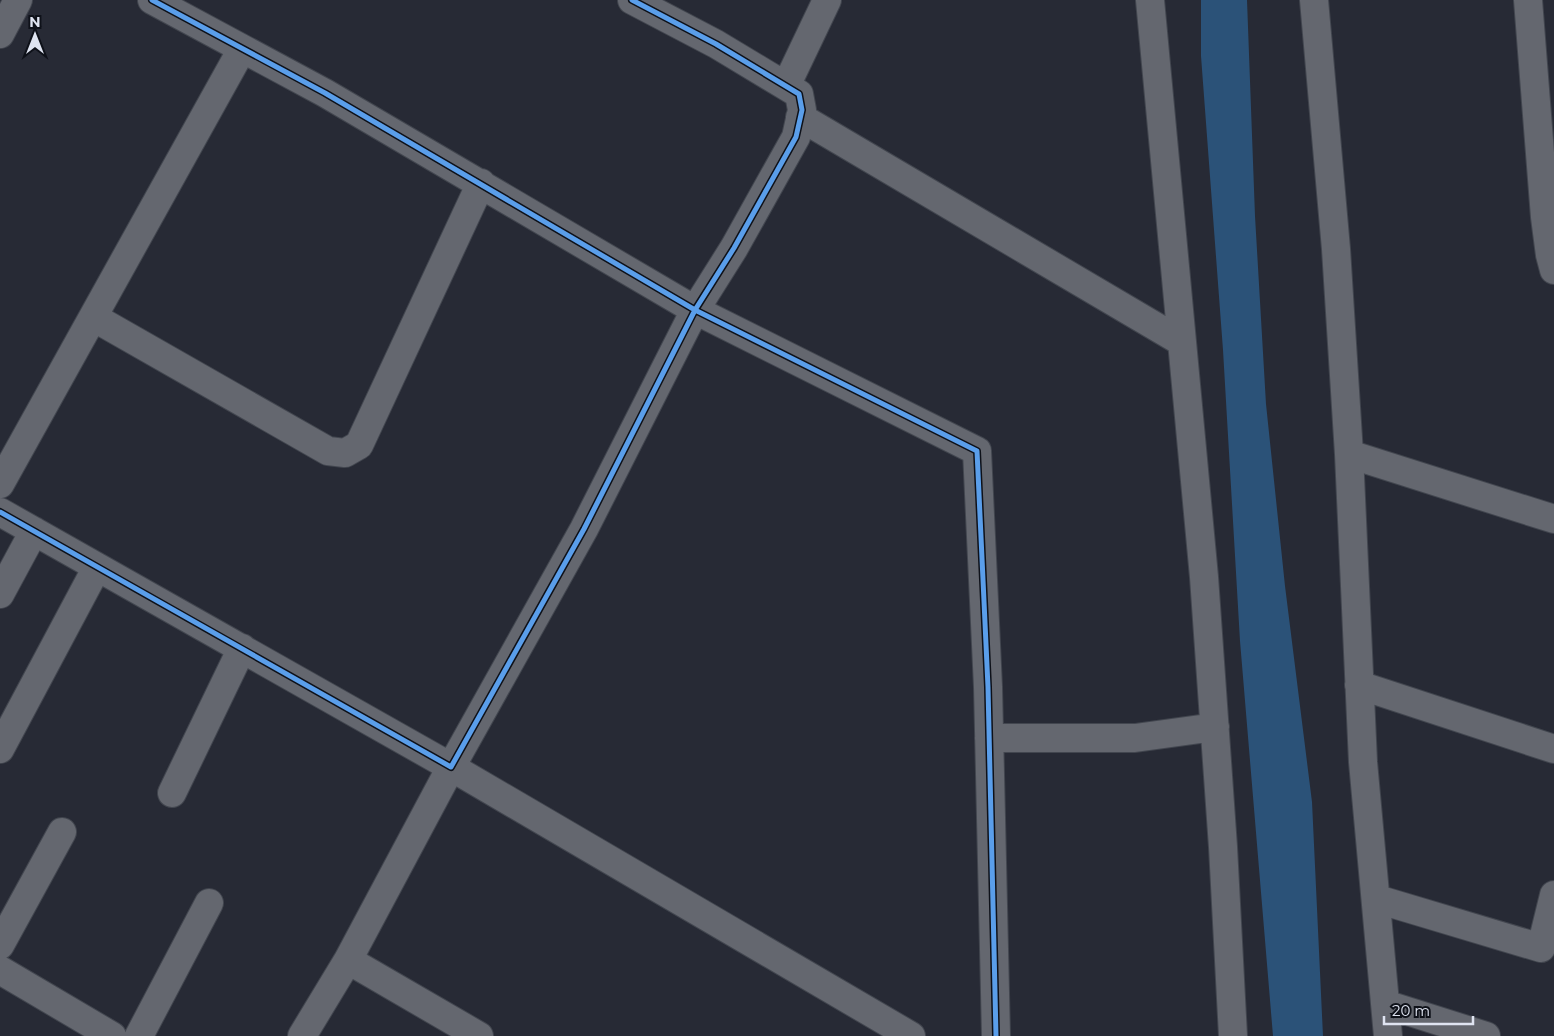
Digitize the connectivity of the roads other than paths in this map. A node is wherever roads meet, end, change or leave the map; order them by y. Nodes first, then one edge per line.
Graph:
1 (18, 0) edge
2 (152, 0) edge
3 (632, 0) edge
4 (827, 0) edge
5 (1150, 0) edge
6 (1314, 0) edge
7 (1528, 0) edge
8 (0, 34) edge
9 (242, 48) junction
10 (786, 86) junction
11 (800, 117) junction
12 (481, 183) junction
13 (1554, 270) edge
14 (695, 310) junction
15 (93, 317) junction
16 (1182, 342) junction
17 (1349, 454) junction
18 (0, 484) edge
19 (0, 512) edge
20 (1554, 519) edge
21 (34, 531) junction
22 (97, 567) junction
23 (0, 594) edge
24 (242, 648) junction
25 (1359, 686) junction
26 (1215, 726) junction
27 (989, 738) junction
28 (0, 749) edge
29 (1554, 749) edge
30 (451, 767) junction
31 (172, 792) dead end
32 (62, 832) dead end
33 (1554, 895) edge
34 (1377, 899) junction
35 (209, 904) dead end
36 (0, 945) edge
37 (348, 960) junction
38 (0, 970) edge
39 (1385, 1004) junction
40 (112, 1036) edge
41 (139, 1036) edge
42 (302, 1036) edge
43 (479, 1036) edge
44 (910, 1036) edge
45 (996, 1036) edge
46 (1233, 1036) edge
47 (1388, 1036) edge
48 (1486, 1036) edge

1 - 8 street
2 - 9 street
3 - 10 street
4 - 10 street
5 - 16 street
6 - 17 street
7 - 13 street
9 - 12 street
9 - 15 street
10 - 11 street
11 - 14 street
11 - 16 street
12 - 14 street
12 - 15 street
14 - 27 street
14 - 30 street
15 - 18 street
16 - 26 street
17 - 20 street
17 - 25 street
19 - 21 street
21 - 22 street
21 - 23 street
22 - 24 street
22 - 28 street
24 - 30 street
24 - 31 street
25 - 29 street
25 - 34 street
26 - 27 street
26 - 46 street
27 - 45 street
30 - 37 street
30 - 44 street
32 - 36 street
33 - 34 street
34 - 39 street
35 - 41 street
37 - 42 street
37 - 43 street
38 - 40 street
39 - 47 street
39 - 48 street

